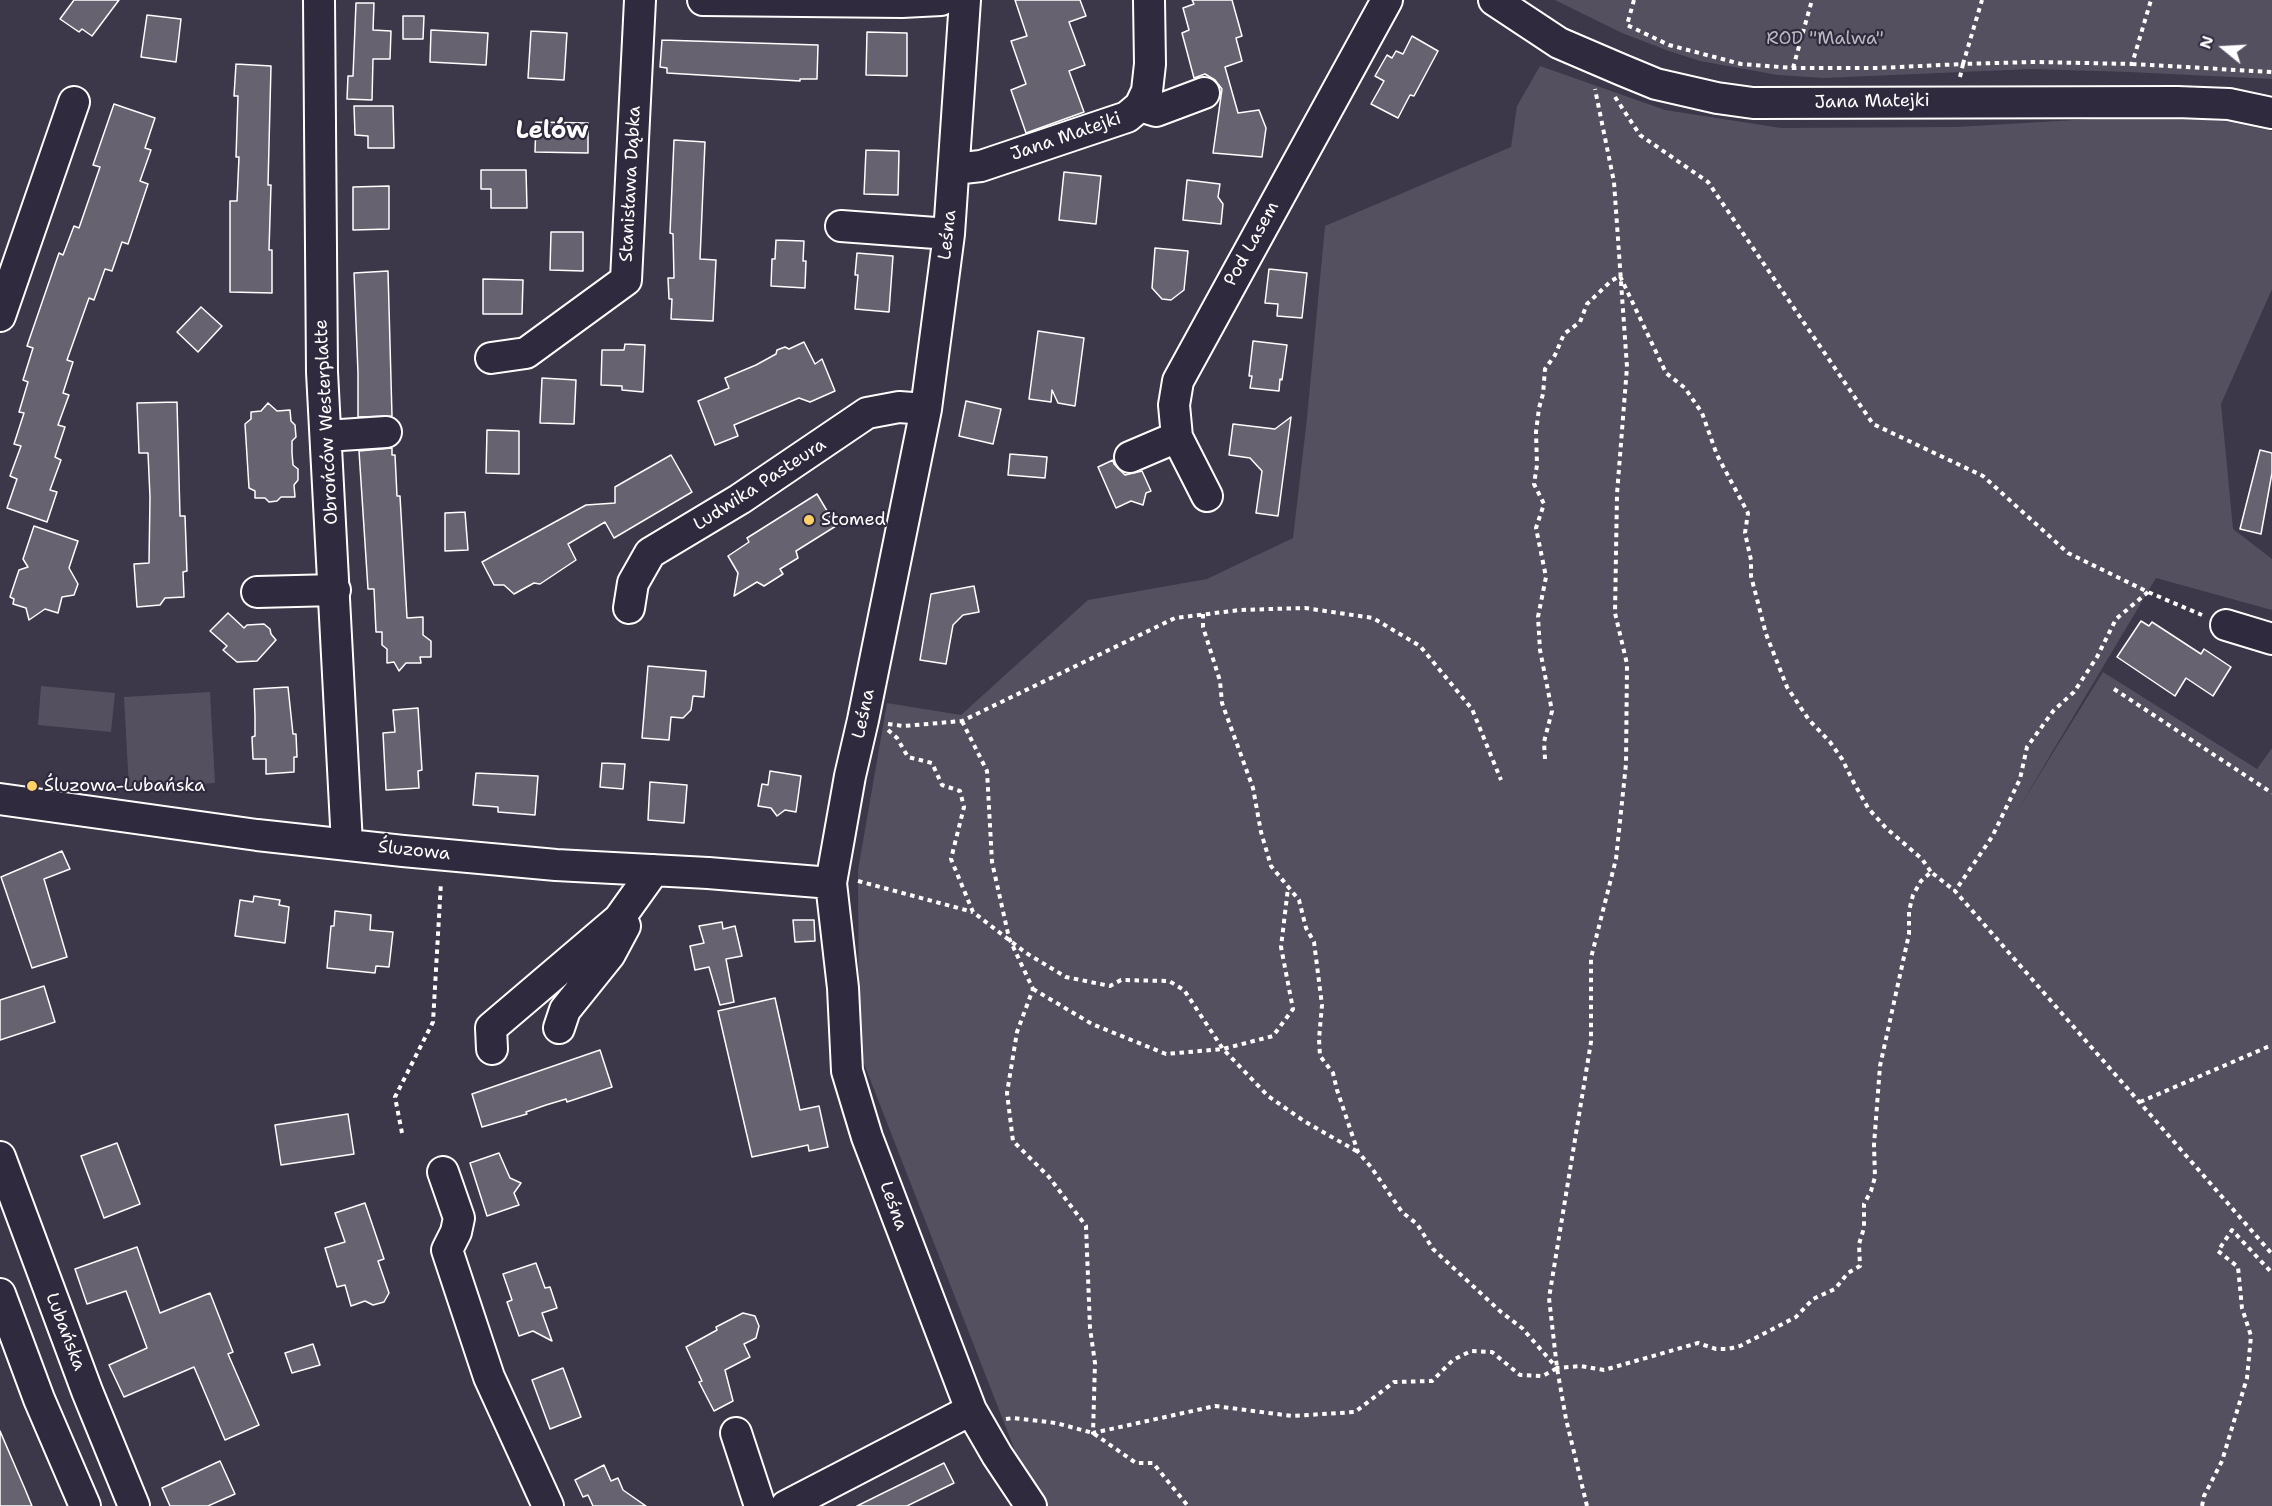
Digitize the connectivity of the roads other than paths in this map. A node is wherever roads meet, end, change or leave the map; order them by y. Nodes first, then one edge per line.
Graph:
1 (319, 0) edge
2 (640, 0) edge
3 (703, 0) edge
4 (941, 0) edge
5 (966, 0) edge
6 (1149, 0) edge
7 (1387, 0) edge
8 (1494, 0) edge
9 (1204, 93) dead end
10 (74, 102) dead end
11 (1140, 106) junction
12 (2272, 113) edge
13 (954, 169) junction
14 (841, 226) dead end
15 (949, 234) junction
16 (0, 316) edge
17 (490, 358) dead end
18 (926, 410) junction
19 (386, 432) dead end
20 (326, 436) junction
21 (1177, 437) junction
22 (1130, 457) dead end
23 (1207, 496) dead end
24 (335, 590) junction
25 (257, 592) dead end
26 (629, 608) dead end
27 (2226, 625) road end
28 (2272, 639) edge
29 (0, 799) edge
30 (347, 844) junction
31 (654, 870) junction
32 (831, 882) junction
33 (559, 1028) dead end
34 (492, 1049) dead end
35 (0, 1157) edge
36 (442, 1172) dead end
37 (0, 1294) edge
38 (975, 1418) junction
39 (736, 1433) dead end
40 (85, 1506) edge
41 (134, 1506) edge
42 (548, 1506) edge
43 (760, 1506) edge
44 (786, 1506) edge
45 (1031, 1506) edge

1 - 20 street, Obrońców Westerplatte
2 - 17 street, Stanisława Dąbka
3 - 4 street
5 - 13 street, Leśna
6 - 11 street, Jana Matejki
7 - 21 street, Pod Lasem
8 - 12 street, Jana Matejki
9 - 11 street
10 - 16 street
11 - 13 street, Jana Matejki
13 - 15 street, Leśna
14 - 15 street
15 - 18 street, Leśna
18 - 26 street, Ludwika Pasteura
18 - 32 street, Leśna
19 - 20 street
20 - 24 street, Obrońców Westerplatte
21 - 22 street
21 - 23 street, Pod Lasem
24 - 25 street
24 - 30 street, Obrońców Westerplatte
27 - 28 street
29 - 30 street, Śluzowa
30 - 31 street, Śluzowa
31 - 32 street, Śluzowa
31 - 33 street
31 - 34 street
32 - 38 street, Leśna
35 - 41 street, Lubańska
36 - 42 street
37 - 40 street
38 - 44 street
38 - 45 street, Leśna
39 - 43 street

